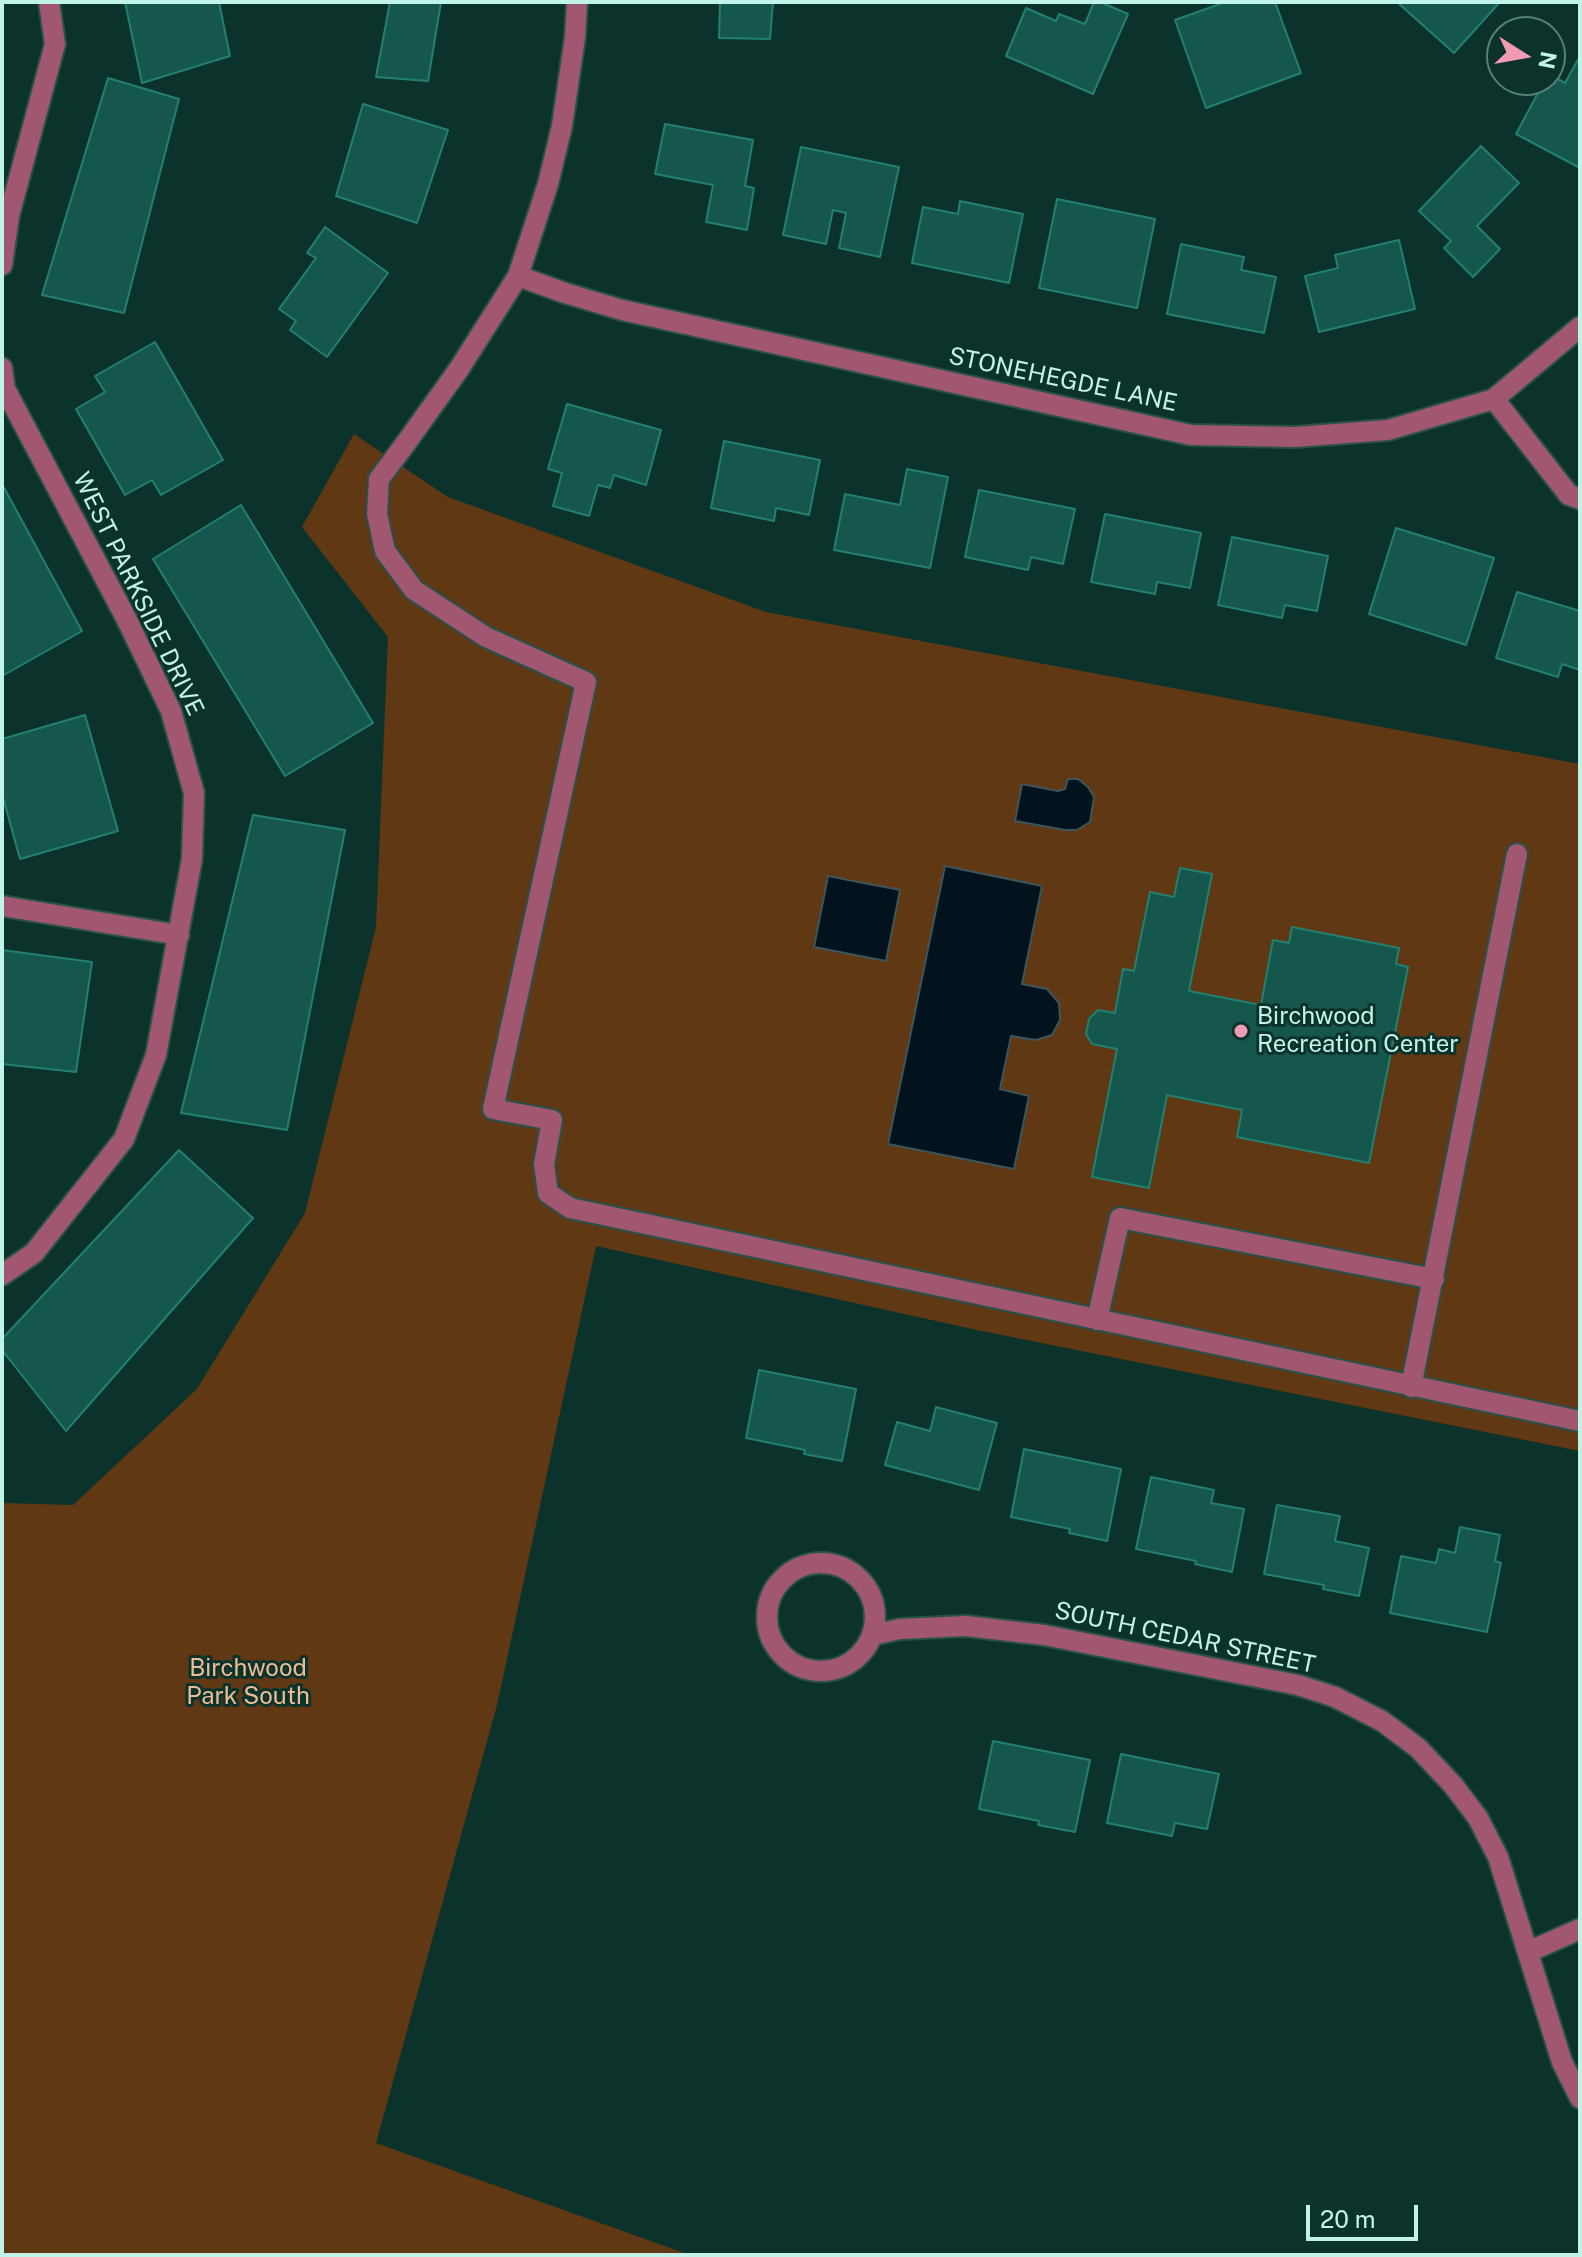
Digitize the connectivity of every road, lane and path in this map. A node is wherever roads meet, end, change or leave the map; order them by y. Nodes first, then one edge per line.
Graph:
1 (49, 2) edge
2 (577, 2) edge
3 (2, 265) edge
4 (518, 276) junction
5 (1579, 331) edge
6 (2, 368) edge
7 (1494, 399) junction
8 (1580, 499) edge
9 (1517, 854) dead end
10 (2, 906) edge
11 (179, 935) junction
12 (2, 1275) edge
13 (1434, 1279) junction
14 (1097, 1320) junction
15 (1411, 1387) junction
16 (1580, 1421) edge
17 (872, 1635) junction
18 (1580, 1929) edge
19 (1528, 1952) junction
20 (1580, 2098) edge

1 - 3 street
2 - 4 street
4 - 7 street, STONEHEGDE LANE
4 - 14 street
5 - 7 street, STONEHEGDE LANE
6 - 11 street, WEST PARKSIDE DRIVE
7 - 8 street
9 - 13 street
10 - 11 street
11 - 12 street, WEST PARKSIDE DRIVE
13 - 14 street
13 - 15 street
14 - 15 street
15 - 16 street
17 - 17 street
17 - 19 street, SOUTH CEDAR STREET
18 - 19 street
19 - 20 street, SOUTH CEDAR STREET

